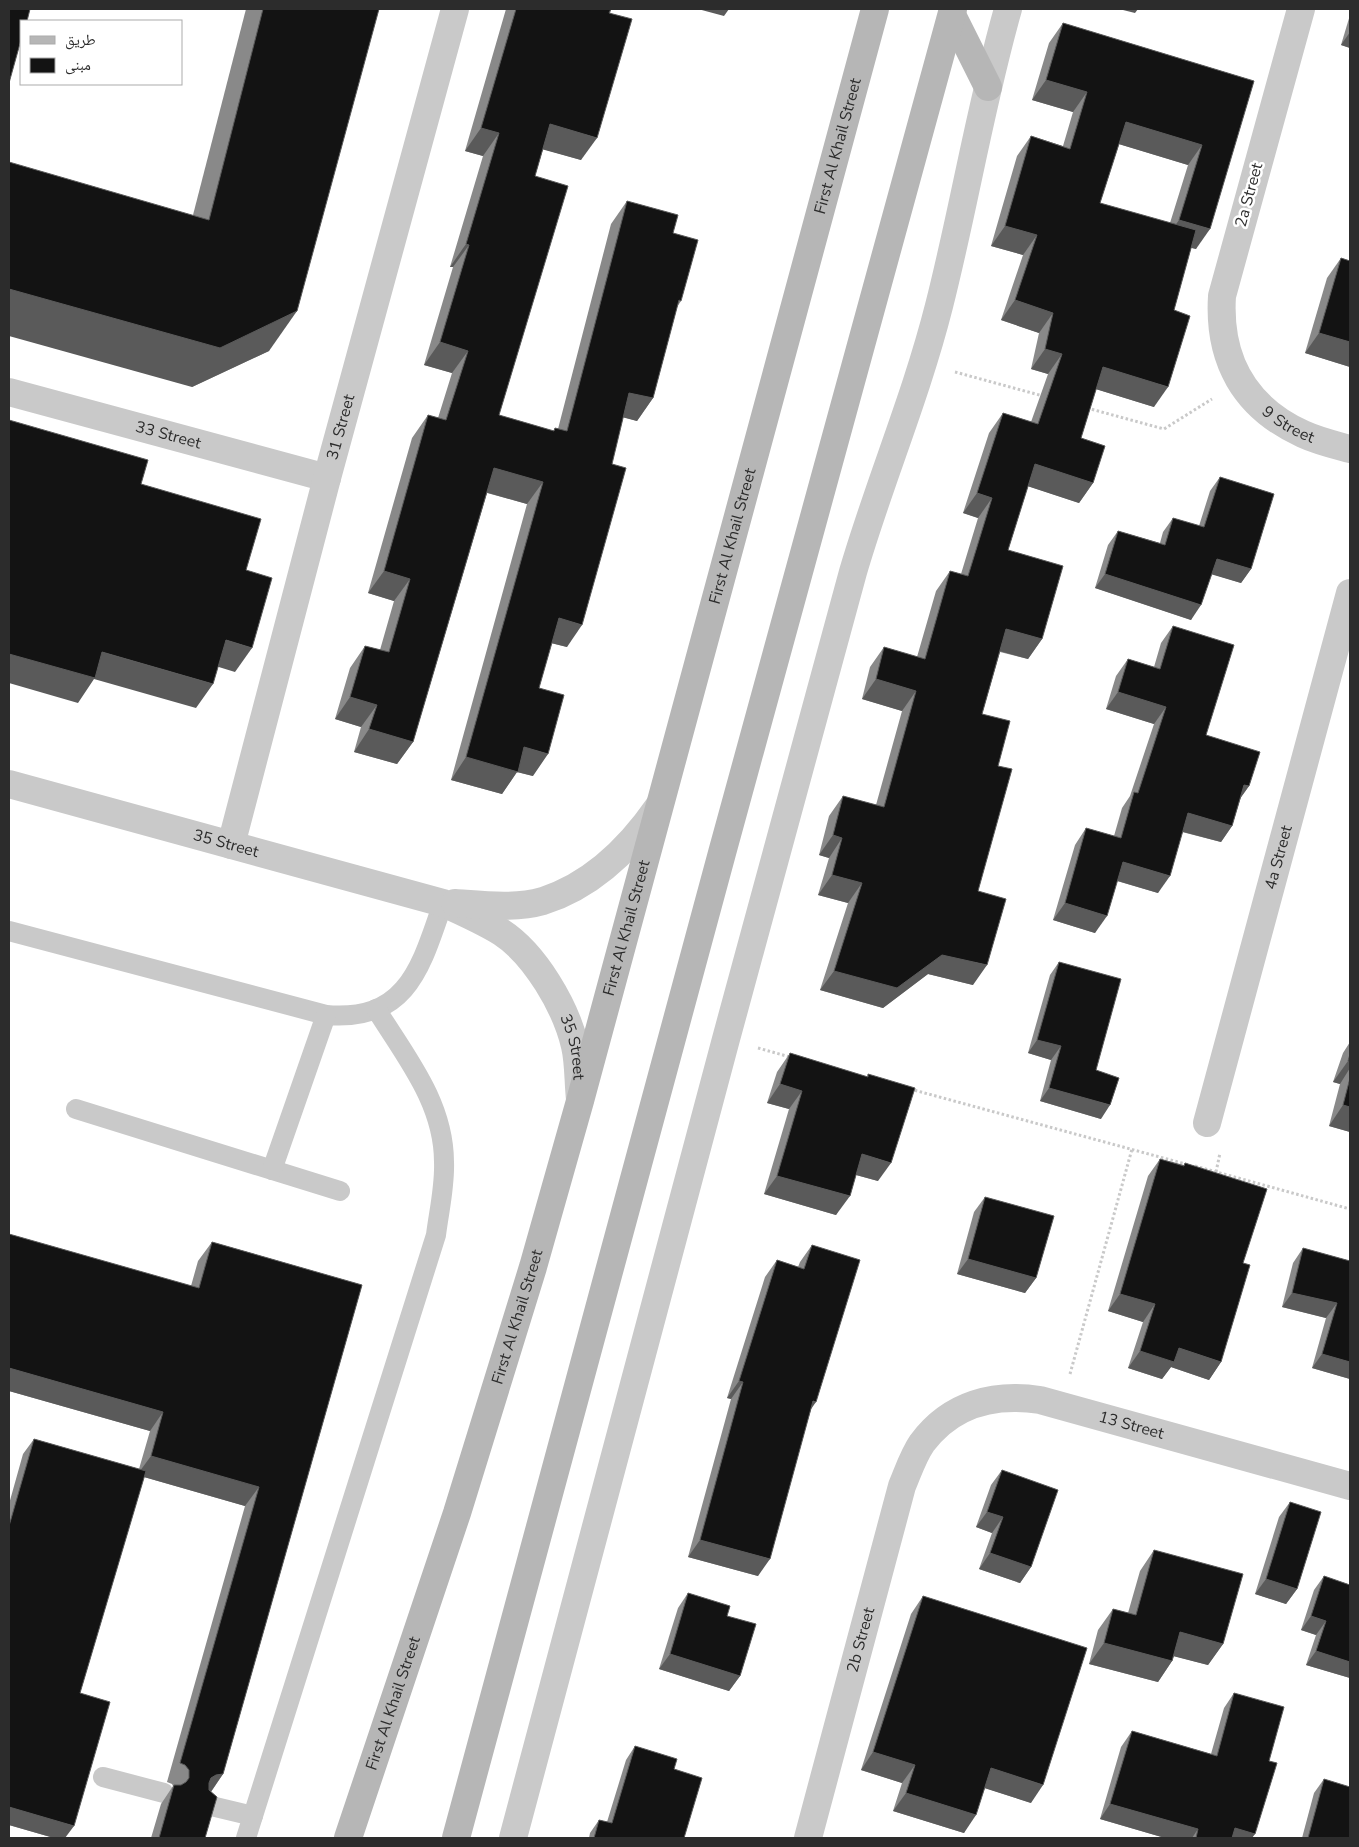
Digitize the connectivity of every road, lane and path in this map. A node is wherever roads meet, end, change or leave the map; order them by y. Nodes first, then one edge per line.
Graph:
1 (455, 9) edge
2 (875, 9) edge
3 (1008, 9) edge
4 (1301, 9) edge
5 (952, 12) edge
6 (988, 86) junction
7 (923, 363) junction
8 (1240, 382) junction
9 (9, 392) edge
10 (1043, 396) dead end
11 (1081, 406) edge
12 (1350, 449) edge
13 (327, 478) junction
14 (1350, 593) edge
15 (9, 784) edge
16 (659, 806) junction
17 (231, 845) junction
18 (443, 903) junction
19 (9, 931) edge
20 (376, 1010) junction
21 (326, 1015) junction
22 (726, 1039) junction
23 (792, 1057) edge
24 (905, 1088) edge
25 (580, 1100) junction
26 (76, 1109) dead end
27 (1207, 1123) dead end
28 (1132, 1149) junction
29 (272, 1170) junction
30 (340, 1191) dead end
31 (1350, 1209) edge
32 (1061, 1406) junction
33 (922, 1444) joint
34 (1350, 1486) edge
35 (103, 1777) dead end
36 (164, 1793) dead end
37 (206, 1804) edge
38 (253, 1816) junction
39 (246, 1838) edge
40 (348, 1838) edge
41 (456, 1838) edge
42 (513, 1838) edge
43 (808, 1838) edge

1 - 13 street, 31 Street
2 - 16 main road, First Al Khail Street
3 - 6 street
4 - 8 street, 2a Street
5 - 6 main road
5 - 41 main road
6 - 7 street
7 - 10 path
7 - 22 street
8 - 11 path
8 - 12 street, 9 Street
9 - 13 street, 33 Street
13 - 17 street, 31 Street
14 - 27 street, 4a Street
15 - 17 street, 35 Street
16 - 18 street, 35 Street
16 - 25 main road, First Al Khail Street
17 - 18 street, 35 Street
18 - 20 lane
18 - 25 street, 35 Street
19 - 21 lane
20 - 21 lane
20 - 38 lane
21 - 29 lane
22 - 23 path
22 - 42 street
24 - 28 path
25 - 40 main road, First Al Khail Street
26 - 29 lane
28 - 31 path
28 - 32 path
29 - 30 lane
32 - 33 street, 13 Street
32 - 34 street, 13 Street
33 - 43 street, 2b Street
35 - 36 lane
37 - 38 lane
38 - 39 lane

